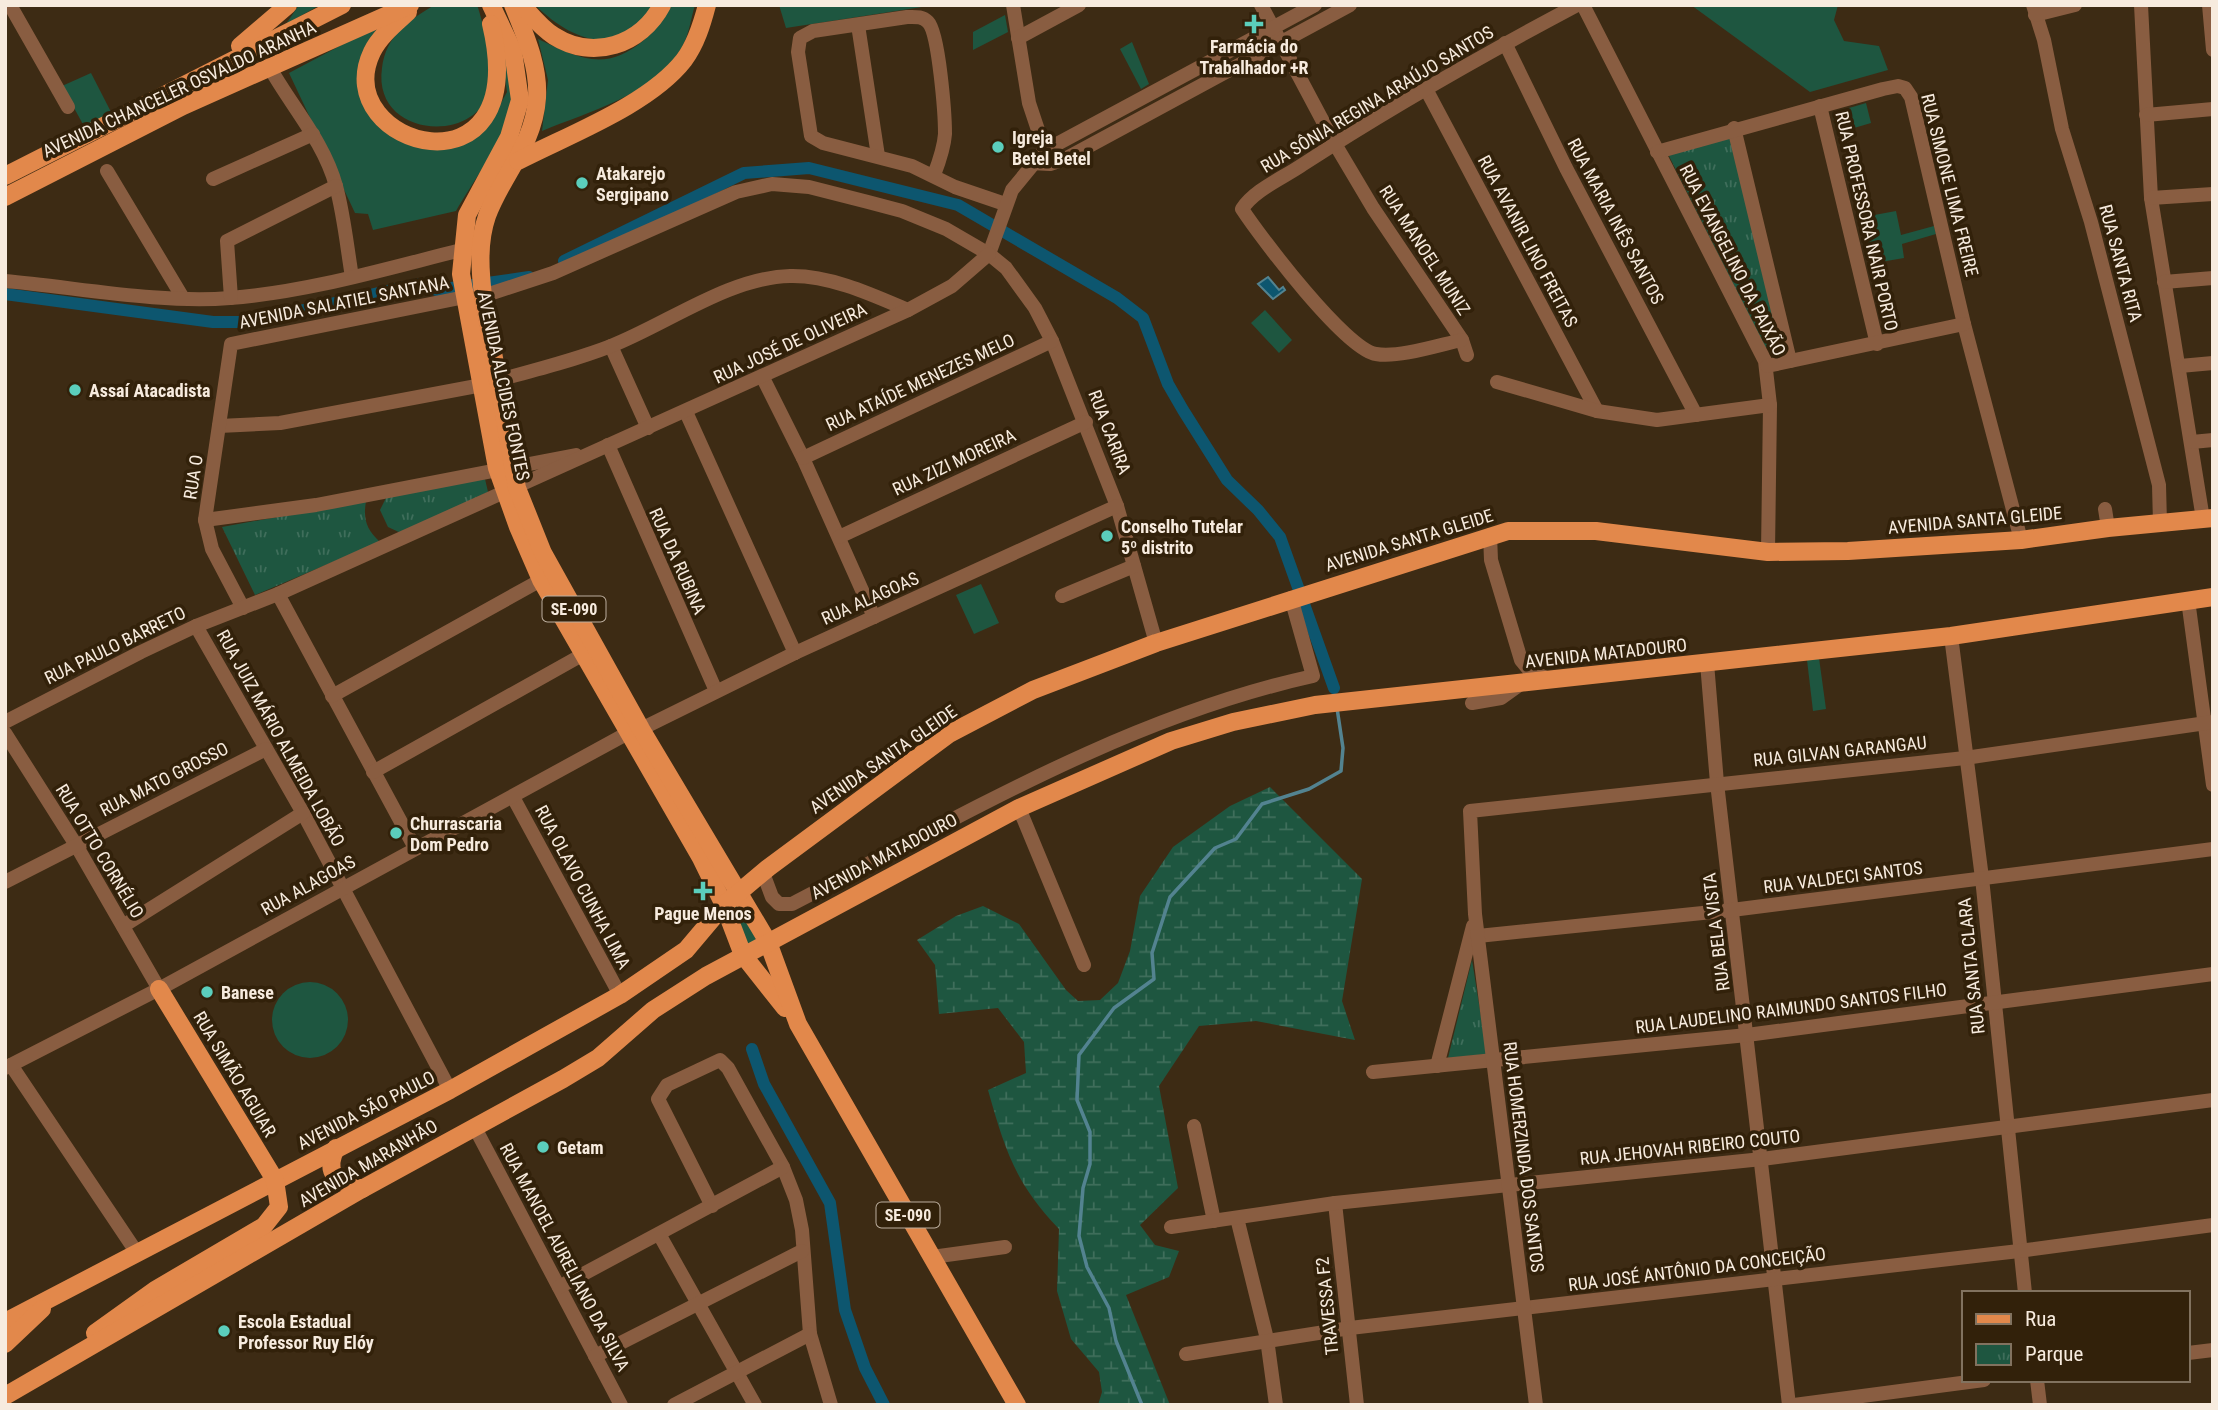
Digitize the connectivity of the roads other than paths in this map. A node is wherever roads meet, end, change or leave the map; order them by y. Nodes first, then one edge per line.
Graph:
1 (11, 5) edge
2 (288, 5) edge
3 (342, 5) edge
4 (413, 5) edge
5 (513, 5) edge
6 (522, 5) edge
7 (662, 5) edge
8 (707, 5) edge
9 (1013, 5) edge
10 (1079, 5) edge
11 (1261, 5) edge
12 (1315, 5) edge
13 (1350, 5) edge
14 (1577, 5) edge
15 (1583, 5) edge
16 (2075, 5) edge
17 (2141, 5) edge
18 (2209, 5) edge
19 (491, 6) edge
20 (5, 9) edge
21 (2034, 10) edge
22 (858, 24) junction
23 (1273, 28) junction
24 (1018, 38) junction
25 (1280, 43) junction
26 (1505, 43) junction
27 (2213, 50) edge
28 (218, 67) junction
29 (270, 68) junction
30 (1426, 89) junction
31 (1820, 106) junction
32 (68, 107) dead end
33 (2213, 108) edge
34 (2147, 115) junction
35 (1734, 128) junction
36 (313, 134) junction
37 (1335, 144) junction
38 (1657, 152) junction
39 (878, 156) junction
40 (1047, 158) junction
41 (518, 161) junction
42 (107, 171) dead end
43 (934, 175) junction
44 (5, 176) edge
45 (213, 179) dead end
46 (336, 186) junction
47 (2213, 194) edge
48 (5, 197) edge
49 (2151, 198) junction
50 (1005, 204) junction
51 (1244, 213) joint
52 (991, 248) junction
53 (461, 250) junction
54 (352, 277) junction
55 (2213, 278) edge
56 (5, 281) edge
57 (2164, 282) junction
58 (471, 290) junction
59 (183, 298) junction
60 (231, 298) junction
61 (908, 310) junction
62 (1964, 324) junction
63 (1462, 340) junction
64 (1052, 341) junction
65 (230, 344) joint
66 (1877, 344) junction
67 (611, 346) junction
68 (1467, 355) dead end
69 (1790, 361) junction
70 (2213, 363) edge
71 (1767, 366) junction
72 (2180, 366) junction
73 (762, 376) junction
74 (1497, 382) dead end
75 (490, 383) junction
76 (1770, 405) junction
77 (1597, 411) junction
78 (686, 412) junction
79 (1696, 415) junction
80 (1086, 422) junction
81 (219, 426) junction
82 (648, 429) junction
83 (2213, 440) edge
84 (2192, 442) junction
85 (602, 448) junction
86 (803, 458) junction
87 (505, 467) junction
88 (511, 490) junction
89 (1117, 506) junction
90 (2105, 509) dead end
91 (2208, 519) edge
92 (205, 520) junction
93 (2160, 523) junction
94 (2108, 527) junction
95 (1490, 535) junction
96 (839, 537) junction
97 (2021, 540) junction
98 (1768, 552) junction
99 (1134, 566) junction
100 (541, 580) junction
101 (278, 594) junction
102 (1062, 596) dead end
103 (2213, 597) edge
104 (1293, 598) junction
105 (2188, 600) junction
106 (243, 608) junction
107 (874, 617) junction
108 (197, 626) junction
109 (1951, 636) junction
110 (1156, 643) junction
111 (795, 653) junction
112 (582, 655) junction
113 (1707, 663) junction
114 (1546, 678) junction
115 (1523, 683) junction
116 (716, 691) junction
117 (332, 696) junction
118 (1472, 704) dead end
119 (5, 723) edge
120 (2209, 723) edge
121 (634, 731) junction
122 (5, 733) edge
123 (266, 749) junction
124 (1965, 758) junction
125 (373, 772) junction
126 (1717, 783) junction
127 (2213, 785) edge
128 (513, 797) junction
129 (1019, 808) junction
130 (1471, 811) joint
131 (303, 813) junction
132 (76, 845) junction
133 (415, 848) junction
134 (2213, 849) edge
135 (762, 873) junction
136 (1982, 878) junction
137 (5, 882) edge
138 (341, 889) junction
139 (739, 893) junction
140 (724, 905) junction
141 (1732, 910) junction
142 (1475, 914) junction
143 (123, 926) junction
144 (1478, 936) junction
145 (768, 942) junction
146 (743, 955) junction
147 (1084, 965) dead end
148 (2213, 974) edge
149 (159, 989) junction
150 (620, 995) junction
151 (1994, 1002) junction
152 (798, 1024) junction
153 (1747, 1035) junction
154 (1493, 1062) junction
155 (8, 1066) edge
156 (1437, 1066) junction
157 (1373, 1072) dead end
158 (450, 1090) junction
159 (2213, 1100) edge
160 (474, 1126) junction
161 (1194, 1126) dead end
162 (2008, 1128) junction
163 (336, 1148) junction
164 (1762, 1159) junction
165 (783, 1167) junction
166 (275, 1180) junction
167 (1507, 1187) junction
168 (362, 1189) junction
169 (1335, 1203) junction
170 (712, 1206) junction
171 (1237, 1218) junction
172 (1214, 1221) junction
173 (2213, 1225) edge
174 (1171, 1227) dead end
175 (659, 1234) junction
176 (1005, 1247) dead end
177 (802, 1251) junction
178 (2019, 1251) junction
179 (137, 1253) junction
180 (932, 1257) junction
181 (1775, 1280) junction
182 (559, 1287) junction
183 (2025, 1291) edge
184 (57, 1294) junction
185 (699, 1302) junction
186 (1524, 1308) junction
187 (5, 1322) edge
188 (1350, 1328) junction
189 (810, 1334) junction
190 (1267, 1339) junction
191 (5, 1344) edge
192 (2213, 1350) edge
193 (2190, 1353) edge
194 (1186, 1354) dead end
195 (595, 1356) junction
196 (736, 1371) junction
197 (42, 1375) junction
198 (1969, 1382) edge
199 (2036, 1382) edge
200 (5, 1396) edge
201 (621, 1405) edge
202 (674, 1405) edge
203 (755, 1405) edge
204 (831, 1405) edge
205 (1017, 1405) edge
206 (1276, 1405) edge
207 (1357, 1405) edge
208 (1536, 1405) edge
209 (1791, 1405) edge
210 (2040, 1405) edge

1 - 20 street
1 - 32 street
2 - 28 main road
3 - 28 main road, AVENIDA CHANCELER OSVALDO ARANHA
4 - 19 main road
4 - 29 main road, AVENIDA CHANCELER OSVALDO ARANHA
5 - 41 main road, AVENIDA ALCIDES FONTES / SE-090
6 - 7 main road
8 - 41 main road
9 - 24 street
10 - 24 street
11 - 23 street, RUA MANOEL MUNIZ
12 - 23 street
13 - 25 street
14 - 26 street, RUA SÔNIA REGINA ARAÚJO SANTOS
15 - 38 street, RUA EVANGELINO DA PAIXÃO
16 - 21 street
17 - 34 street
18 - 27 street
19 - 53 main road, AVENIDA ALCIDES FONTES / SE-090
21 - 93 street, RUA SANTA RITA
22 - 39 street
22 - 39 street
22 - 43 street
23 - 25 street, RUA MANOEL MUNIZ
23 - 40 street
24 - 40 street
25 - 37 street, RUA MANOEL MUNIZ
25 - 40 street
26 - 30 street, RUA SÔNIA REGINA ARAÚJO SANTOS
26 - 79 street, RUA MARIA INÊS SANTOS
28 - 44 main road, AVENIDA CHANCELER OSVALDO ARANHA
29 - 36 street
29 - 48 main road, AVENIDA CHANCELER OSVALDO ARANHA
30 - 37 street, RUA SÔNIA REGINA ARAÚJO SANTOS
30 - 77 street, RUA AVANIR LINO FREITAS
31 - 35 street, RUA SIMONE LIMA FREIRE
31 - 62 street, RUA SIMONE LIMA FREIRE
31 - 66 street, RUA PROFESSORA NAIR PORTO
33 - 34 street
34 - 49 street
35 - 38 street, RUA SIMONE LIMA FREIRE
35 - 69 street
36 - 45 street
36 - 46 street
37 - 51 street, RUA SÔNIA REGINA ARAÚJO SANTOS
37 - 63 street, RUA MANOEL MUNIZ
38 - 71 street, RUA EVANGELINO DA PAIXÃO
39 - 43 street
40 - 50 street
41 - 58 main road, AVENIDA ALCIDES FONTES / SE-090
42 - 59 street
43 - 50 street
46 - 54 street
46 - 60 street
47 - 49 street
49 - 57 street
50 - 52 street
51 - 63 street, RUA MANOEL MUNIZ
52 - 58 street, AVENIDA SALATIEL SANTANA
52 - 61 street, RUA JOSÉ DE OLIVEIRA
52 - 64 street, RUA CARIRA
53 - 54 street
53 - 58 main road, AVENIDA ALCIDES FONTES / SE-090
54 - 60 street
55 - 57 street
56 - 59 street
57 - 72 street
58 - 65 street, AVENIDA SALATIEL SANTANA
58 - 75 main road, AVENIDA ALCIDES FONTES / SE-090
59 - 60 street
61 - 67 street
61 - 73 street, RUA JOSÉ DE OLIVEIRA
62 - 66 street
62 - 97 street, RUA SIMONE LIMA FREIRE
63 - 68 street
64 - 80 street, RUA CARIRA
64 - 86 street, RUA ATAÍDE MENEZES MELO
65 - 81 street, RUA O
66 - 69 street
67 - 75 street
67 - 82 street
69 - 71 street
70 - 72 street
71 - 76 street, RUA EVANGELINO DA PAIXÃO
72 - 84 street
73 - 78 street, RUA JOSÉ DE OLIVEIRA
73 - 86 street
74 - 77 street
75 - 81 street
75 - 87 main road, AVENIDA ALCIDES FONTES / SE-090
76 - 79 street
76 - 98 street, RUA EVANGELINO DA PAIXÃO
77 - 79 street
78 - 82 street, RUA JOSÉ DE OLIVEIRA
78 - 111 street
80 - 89 street, RUA CARIRA
80 - 96 street, RUA ZIZI MOREIRA
81 - 92 street, RUA O
82 - 85 street, RUA JOSÉ DE OLIVEIRA
83 - 84 street
84 - 91 street
85 - 87 street, RUA JOSÉ DE OLIVEIRA
85 - 88 street, RUA JOSÉ DE OLIVEIRA
85 - 116 street, RUA DA RUBINA
86 - 96 street
87 - 88 main road, AVENIDA ALCIDES FONTES / SE-090
87 - 92 street, RUA JOSÉ DE OLIVEIRA
88 - 100 main road, AVENIDA ALCIDES FONTES / SE-090
88 - 101 street, RUA JOSÉ DE OLIVEIRA
88 - 121 main road, AVENIDA ALCIDES FONTES / SE-090
89 - 99 street, RUA CARIRA
89 - 107 street, RUA ALAGOAS
90 - 94 street
91 - 93 main road, AVENIDA SANTA GLEIDE
92 - 106 street, RUA O
93 - 94 main road, AVENIDA SANTA GLEIDE
94 - 97 main road, AVENIDA SANTA GLEIDE
95 - 98 main road, AVENIDA SANTA GLEIDE
95 - 104 main road, AVENIDA SANTA GLEIDE
95 - 114 street
96 - 107 street
97 - 98 main road, AVENIDA SANTA GLEIDE
99 - 102 street
99 - 110 street, RUA CARIRA
100 - 112 main road, AVENIDA ALCIDES FONTES / SE-090
100 - 117 street
101 - 106 street, RUA JOSÉ DE OLIVEIRA
101 - 117 street
103 - 105 main road, AVENIDA MATADOURO
104 - 110 main road, AVENIDA SANTA GLEIDE
104 - 135 street
105 - 109 main road, AVENIDA MATADOURO
105 - 120 street
106 - 108 street, RUA PAULO BARRETO
107 - 111 street, RUA ALAGOAS
108 - 119 street, RUA PAULO BARRETO
108 - 123 street, RUA JUIZ MÁRIO ALMEIDA LOBÃO
109 - 113 main road, AVENIDA MATADOURO
109 - 124 street, RUA SANTA CLARA
110 - 135 main road, AVENIDA SANTA GLEIDE
111 - 116 street, RUA ALAGOAS
112 - 121 main road, AVENIDA ALCIDES FONTES / SE-090
112 - 125 street
113 - 114 main road, AVENIDA MATADOURO
113 - 126 street, RUA BELA VISTA
114 - 115 main road, AVENIDA MATADOURO
115 - 118 street
115 - 129 main road, AVENIDA MATADOURO
116 - 121 street, RUA ALAGOAS
117 - 125 street
120 - 124 street, RUA GILVAN GARANGAU
120 - 127 street
121 - 128 street, RUA ALAGOAS
121 - 139 main road, AVENIDA ALCIDES FONTES / SE-090
121 - 140 main road, AVENIDA ALCIDES FONTES / SE-090
122 - 132 street, RUA OTTO CORNÉLIO
123 - 131 street, RUA JUIZ MÁRIO ALMEIDA LOBÃO
123 - 132 street, RUA MATO GROSSO
124 - 126 street, RUA GILVAN GARANGAU
124 - 136 street, RUA SANTA CLARA
125 - 133 street
126 - 130 street, RUA GILVAN GARANGAU
126 - 141 street, RUA BELA VISTA
128 - 133 street, RUA ALAGOAS
128 - 150 street, RUA OLAVO CUNHA LIMA
129 - 145 main road, AVENIDA MATADOURO
129 - 147 street
130 - 142 street, RUA HOMERZINDA DOS SANTOS
131 - 138 street, RUA JUIZ MÁRIO ALMEIDA LOBÃO
131 - 143 street
132 - 137 street, RUA MATO GROSSO
132 - 143 street, RUA OTTO CORNÉLIO
133 - 138 street, RUA ALAGOAS
134 - 136 street, RUA VALDECI SANTOS
135 - 139 main road, AVENIDA SANTA GLEIDE
136 - 141 street, RUA VALDECI SANTOS
136 - 151 street, RUA SANTA CLARA
138 - 149 street, RUA ALAGOAS
138 - 158 street, RUA JUIZ MÁRIO ALMEIDA LOBÃO
139 - 140 main road, AVENIDA SANTA GLEIDE
139 - 145 main road, SE-090
140 - 146 main road, SE-090
140 - 150 main road, AVENIDA SÃO PAULO
141 - 144 street, RUA VALDECI SANTOS
141 - 153 street, RUA BELA VISTA
142 - 144 street, RUA HOMERZINDA DOS SANTOS
142 - 156 street, RUA HOMERZINDA DOS SANTOS
143 - 149 street, RUA OTTO CORNÉLIO
144 - 154 street, RUA HOMERZINDA DOS SANTOS
145 - 146 main road, AVENIDA MATADOURO
145 - 152 main road, SE-090
146 - 152 main road, SE-090
146 - 160 main road, AVENIDA MARANHÃO
148 - 151 street, RUA LAUDELINO RAIMUNDO SANTOS FILHO
149 - 155 street, RUA ALAGOAS
149 - 166 main road, RUA SIMÃO AGUIAR
150 - 158 main road, AVENIDA SÃO PAULO
151 - 153 street, RUA LAUDELINO RAIMUNDO SANTOS FILHO
151 - 162 street, RUA SANTA CLARA
152 - 180 main road, SE-090
153 - 154 street, RUA LAUDELINO RAIMUNDO SANTOS FILHO
153 - 164 street, RUA BELA VISTA
154 - 156 street, RUA LAUDELINO RAIMUNDO SANTOS FILHO
154 - 167 street, RUA HOMERZINDA DOS SANTOS
155 - 179 street
156 - 157 street, RUA LAUDELINO RAIMUNDO SANTOS FILHO
158 - 163 main road, AVENIDA SÃO PAULO
159 - 162 street, RUA JEHOVAH RIBEIRO COUTO
160 - 168 main road, AVENIDA MARANHÃO
160 - 182 street, RUA MANOEL AURELIANO DA SILVA
161 - 172 street
162 - 164 street, RUA JEHOVAH RIBEIRO COUTO
162 - 178 street, RUA SANTA CLARA
163 - 166 main road, AVENIDA SÃO PAULO
163 - 168 main road
164 - 167 street, RUA JEHOVAH RIBEIRO COUTO
164 - 181 street, RUA BELA VISTA
165 - 170 street
165 - 170 street
165 - 177 street
166 - 179 main road, AVENIDA SÃO PAULO
166 - 197 main road
167 - 169 street, RUA JEHOVAH RIBEIRO COUTO
167 - 186 street, RUA HOMERZINDA DOS SANTOS
168 - 197 main road, AVENIDA MARANHÃO
169 - 171 street, RUA JEHOVAH RIBEIRO COUTO
169 - 188 street, TRAVESSA F2
170 - 175 street
171 - 172 street, RUA JEHOVAH RIBEIRO COUTO
171 - 190 street
172 - 174 street, RUA JEHOVAH RIBEIRO COUTO
173 - 178 street, RUA JOSÉ ANTÔNIO DA CONCEIÇÃO
175 - 182 street
175 - 185 street
176 - 180 street
177 - 185 street
177 - 189 street
178 - 181 street, RUA JOSÉ ANTÔNIO DA CONCEIÇÃO
178 - 183 street, RUA SANTA CLARA
179 - 184 main road, AVENIDA SÃO PAULO
180 - 205 main road, SE-090
181 - 186 street, RUA JOSÉ ANTÔNIO DA CONCEIÇÃO
181 - 209 street, RUA BELA VISTA
182 - 195 street, RUA MANOEL AURELIANO DA SILVA
184 - 187 main road, AVENIDA SÃO PAULO
184 - 191 main road
185 - 195 street
185 - 196 street
186 - 188 street, RUA JOSÉ ANTÔNIO DA CONCEIÇÃO
186 - 208 street, RUA HOMERZINDA DOS SANTOS
188 - 190 street, RUA JOSÉ ANTÔNIO DA CONCEIÇÃO
188 - 207 street, TRAVESSA F2
189 - 196 street
189 - 204 street
190 - 194 street, RUA JOSÉ ANTÔNIO DA CONCEIÇÃO
190 - 206 street
192 - 193 street
195 - 201 street, RUA MANOEL AURELIANO DA SILVA
196 - 202 street
196 - 203 street
197 - 200 main road, AVENIDA MARANHÃO
198 - 209 street
199 - 210 street

